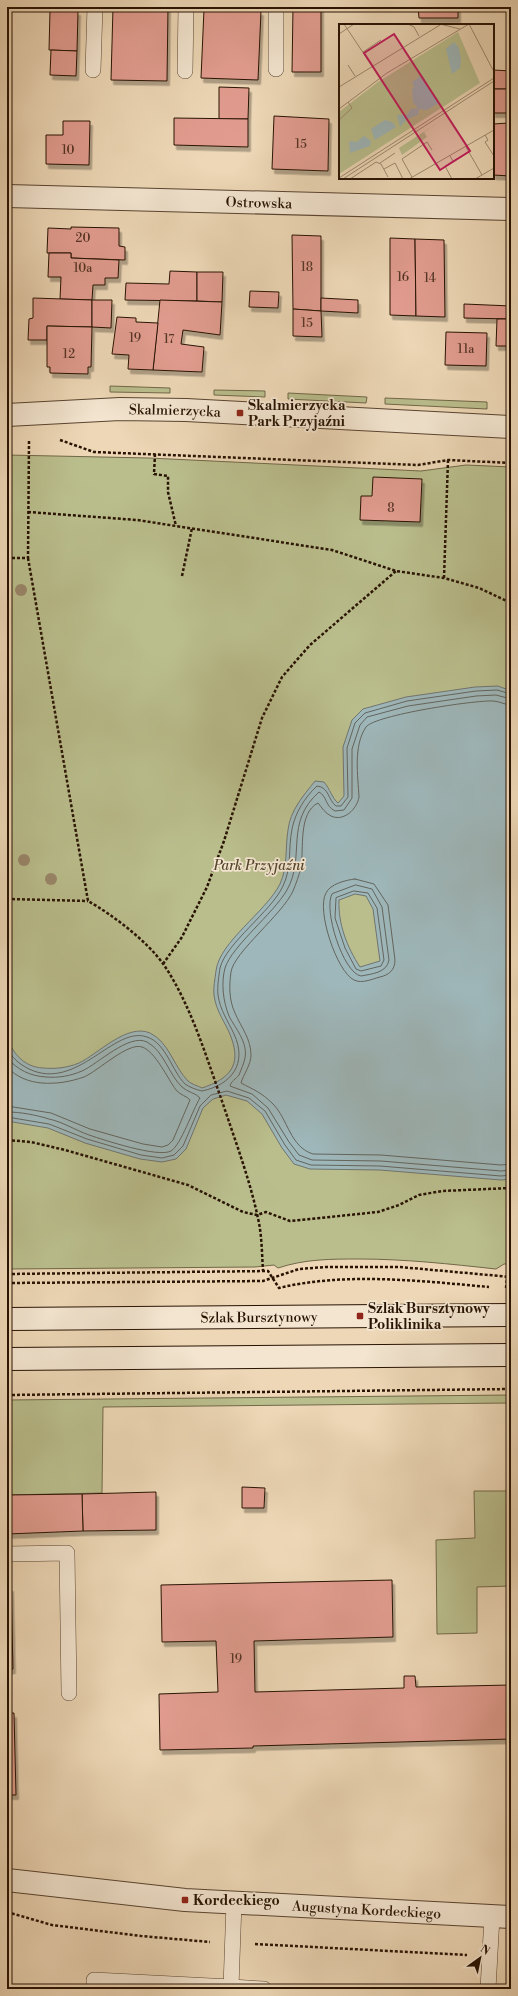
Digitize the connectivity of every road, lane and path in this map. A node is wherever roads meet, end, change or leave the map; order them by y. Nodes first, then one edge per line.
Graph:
1 (95, 7) edge
2 (186, 7) edge
3 (276, 7) edge
4 (276, 69) dead end
5 (93, 70) dead end
6 (184, 71) dead end
7 (7, 192) edge
8 (7, 196) edge
9 (7, 201) edge
10 (511, 209) edge
11 (7, 415) edge
12 (511, 427) edge
13 (59, 440) dead end
14 (29, 441) junction
15 (37, 441) dead end
16 (22, 442) dead end
17 (155, 454) junction
18 (448, 460) junction
19 (511, 463) edge
20 (28, 512) junction
21 (176, 526) junction
22 (192, 528) junction
23 (7, 558) edge
24 (28, 558) junction
25 (396, 571) junction
26 (182, 576) dead end
27 (444, 578) junction
28 (511, 603) edge
29 (7, 899) edge
30 (88, 901) junction
31 (163, 964) junction
32 (7, 1140) edge
33 (511, 1188) edge
34 (257, 1215) junction
35 (511, 1269) edge
36 (263, 1272) junction
37 (7, 1274) edge
38 (507, 1276) junction
39 (511, 1277) edge
40 (272, 1278) junction
41 (7, 1283) edge
42 (490, 1287) dead end
43 (498, 1287) dead end
44 (511, 1315) edge
45 (7, 1319) edge
46 (511, 1355) edge
47 (7, 1359) edge
48 (511, 1389) edge
49 (7, 1395) edge
50 (7, 1554) edge
51 (69, 1693) dead end
52 (7, 1880) edge
53 (234, 1903) junction
54 (7, 1912) edge
55 (502, 1917) edge
56 (233, 1943) junction
57 (490, 1956) junction
58 (231, 1987) junction
59 (94, 1989) edge
60 (264, 1989) edge
61 (488, 1989) edge

1 - 5 lane
2 - 6 lane
3 - 4 lane
7 - 8 street
8 - 9 street
8 - 10 street, Ostrowska
11 - 12 street, Skalmierzycka
13 - 17 path
14 - 15 path
14 - 16 path
14 - 20 path
17 - 18 path
17 - 21 path
18 - 19 path
18 - 27 path
20 - 21 path
20 - 24 path
21 - 22 path
22 - 25 path
22 - 26 path
23 - 24 path
24 - 30 path
25 - 27 path
25 - 31 path
27 - 28 path
29 - 30 path
30 - 31 path
31 - 34 path
32 - 34 path
33 - 34 path
34 - 36 path
35 - 38 path
36 - 37 path
36 - 40 path
38 - 39 path
38 - 40 path
38 - 43 path
40 - 41 path
40 - 42 path
44 - 45 street, Szlak Bursztynowy
46 - 47 street
48 - 49 path
50 - 51 lane
52 - 53 street, Augustyna Kordeckiego
53 - 55 street, Augustyna Kordeckiego
53 - 56 lane
54 - 56 path
55 - 57 lane
56 - 57 path
56 - 58 lane
57 - 61 lane
58 - 59 lane
58 - 60 lane

